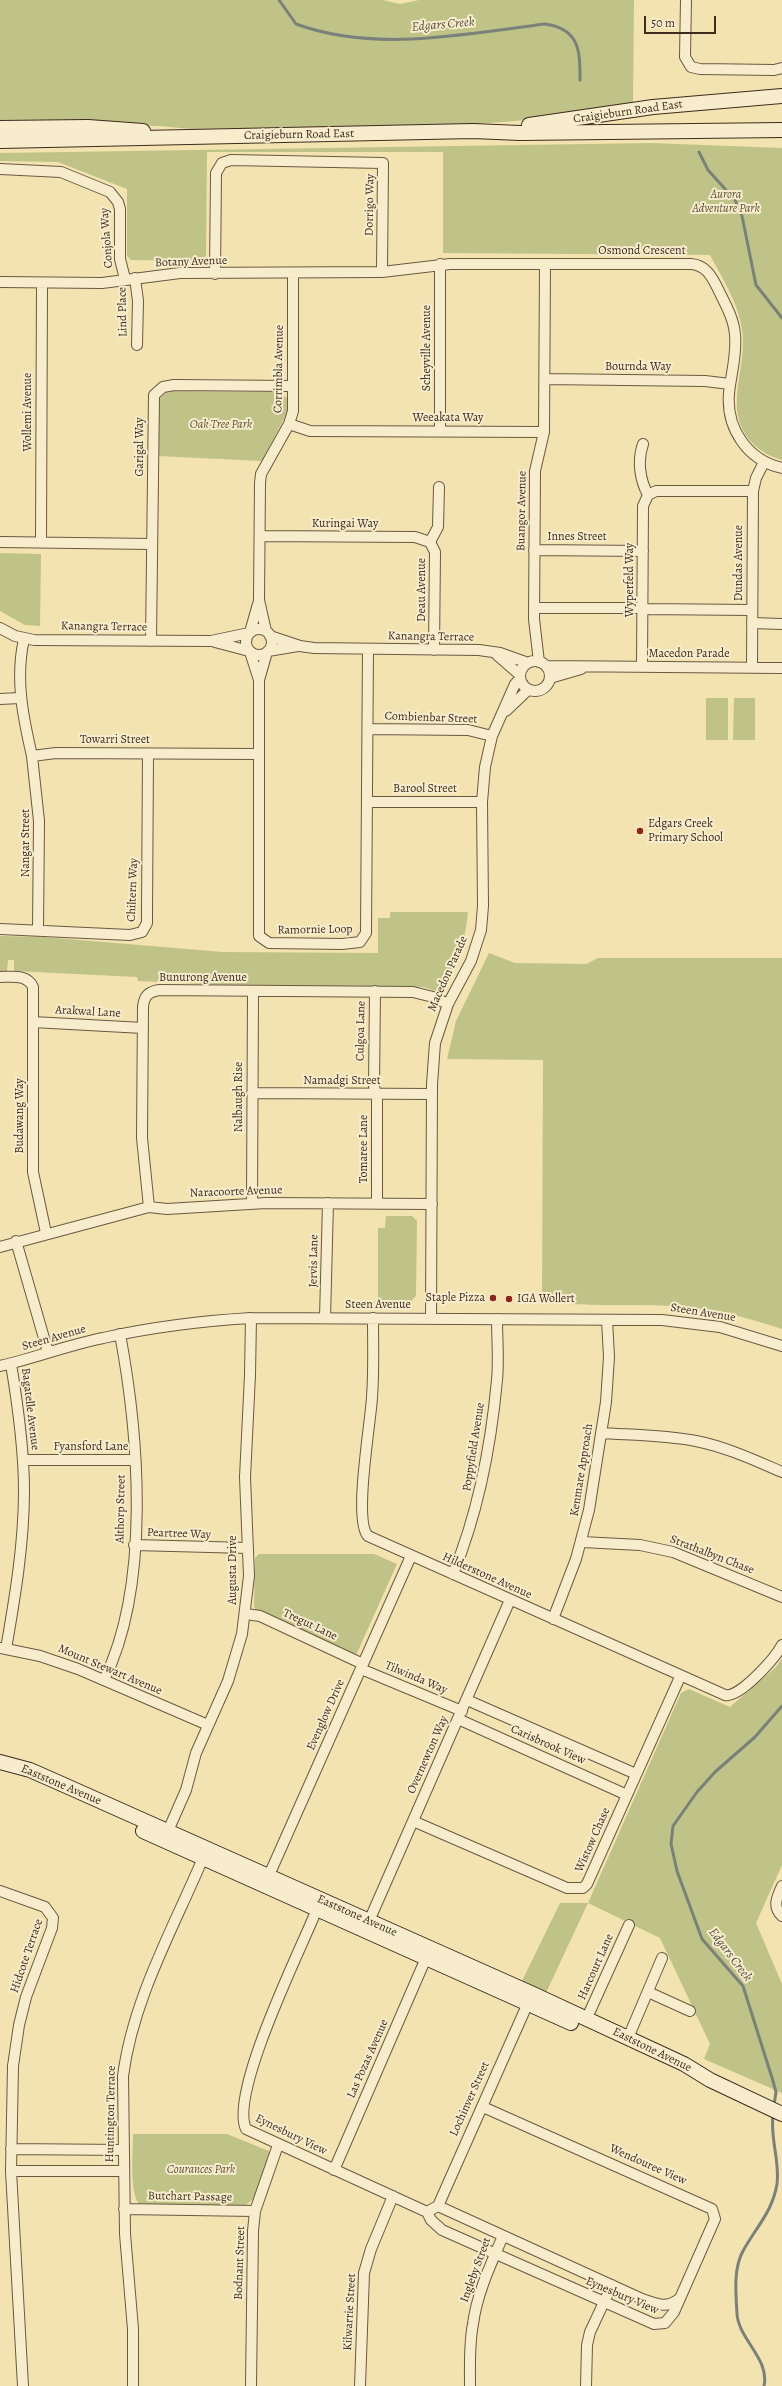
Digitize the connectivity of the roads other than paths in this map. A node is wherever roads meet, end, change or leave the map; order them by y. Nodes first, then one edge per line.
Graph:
1 (686, 0) edge
2 (782, 68) edge
3 (782, 96) edge
4 (0, 128) edge
5 (782, 130) edge
6 (473, 131) junction
7 (197, 136) junction
8 (0, 141) edge
9 (0, 169) edge
10 (440, 264) junction
11 (545, 264) junction
12 (382, 272) junction
13 (215, 274) junction
14 (293, 274) junction
15 (130, 279) junction
16 (0, 282) edge
17 (42, 283) junction
18 (137, 345) dead end
19 (545, 379) junction
20 (730, 384) junction
21 (293, 386) junction
22 (289, 424) junction
23 (440, 431) junction
24 (544, 432) junction
25 (643, 444) dead end
26 (764, 462) junction
27 (782, 468) edge
28 (439, 487) dead end
29 (753, 491) junction
30 (648, 495) junction
31 (260, 536) junction
32 (0, 542) edge
33 (41, 542) junction
34 (430, 542) junction
35 (152, 544) junction
36 (534, 550) junction
37 (643, 551) junction
38 (259, 600) junction
39 (534, 608) junction
40 (643, 609) junction
41 (752, 610) junction
42 (752, 624) junction
43 (782, 624) edge
44 (0, 628) edge
45 (250, 633) junction
46 (268, 633) junction
47 (24, 639) junction
48 (151, 641) junction
49 (211, 641) junction
50 (300, 646) junction
51 (368, 649) junction
52 (434, 650) junction
53 (490, 651) junction
54 (250, 652) junction
55 (267, 652) junction
56 (528, 663) junction
57 (542, 664) junction
58 (597, 667) junction
59 (642, 667) junction
60 (752, 667) junction
61 (782, 668) edge
62 (520, 677) junction
63 (550, 678) junction
64 (258, 680) junction
65 (528, 690) junction
66 (20, 698) junction
67 (0, 699) edge
68 (504, 714) junction
69 (368, 729) junction
70 (492, 736) junction
71 (148, 754) junction
72 (258, 754) junction
73 (32, 756) junction
74 (367, 802) junction
75 (482, 802) junction
76 (0, 929) edge
77 (38, 929) junction
78 (0, 977) edge
79 (253, 991) junction
80 (375, 991) junction
81 (448, 1004) junction
82 (33, 1022) junction
83 (143, 1028) junction
84 (252, 1093) junction
85 (376, 1094) junction
86 (432, 1094) junction
87 (328, 1203) junction
88 (252, 1204) junction
89 (377, 1204) junction
90 (432, 1204) junction
91 (149, 1207) junction
92 (46, 1234) junction
93 (16, 1241) junction
94 (0, 1246) edge
95 (251, 1318) junction
96 (326, 1318) junction
97 (373, 1318) junction
98 (431, 1319) junction
99 (497, 1319) junction
100 (607, 1320) junction
101 (120, 1334) junction
102 (782, 1346) edge
103 (48, 1352) junction
104 (11, 1364) junction
105 (0, 1366) edge
106 (601, 1433) junction
107 (23, 1460) junction
108 (135, 1460) junction
109 (782, 1472) edge
110 (582, 1542) junction
111 (134, 1545) junction
112 (248, 1548) junction
113 (411, 1556) junction
114 (452, 1574) junction
115 (782, 1597) edge
116 (510, 1600) junction
117 (246, 1614) junction
118 (553, 1619) junction
119 (782, 1645) edge
120 (3, 1649) edge
121 (362, 1666) junction
122 (680, 1677) junction
123 (104, 1680) junction
124 (467, 1700) junction
125 (460, 1715) junction
126 (208, 1725) junction
127 (0, 1762) edge
128 (0, 1772) edge
129 (636, 1774) junction
130 (627, 1795) junction
131 (413, 1821) junction
132 (166, 1836) junction
133 (206, 1854) junction
134 (266, 1881) junction
135 (782, 1886) edge
136 (0, 1891) edge
137 (319, 1904) junction
138 (782, 1916) edge
139 (367, 1925) junction
140 (629, 1925) dead end
141 (428, 1954) junction
142 (662, 1958) dead end
143 (648, 1992) junction
144 (531, 1999) junction
145 (690, 2011) dead end
146 (584, 2024) junction
147 (628, 2038) junction
148 (710, 2080) junction
149 (483, 2107) junction
150 (782, 2114) edge
151 (278, 2145) junction
152 (123, 2150) junction
153 (11, 2153) junction
154 (0, 2158) edge
155 (334, 2170) junction
156 (11, 2171) junction
157 (123, 2171) junction
158 (393, 2196) junction
159 (438, 2206) junction
160 (124, 2209) junction
161 (255, 2211) junction
162 (427, 2212) junction
163 (503, 2236) junction
164 (496, 2254) junction
165 (612, 2285) junction
166 (679, 2299) junction
167 (603, 2303) junction
168 (23, 2386) edge
169 (133, 2386) edge
170 (251, 2386) edge
171 (360, 2386) edge
172 (470, 2386) edge
173 (586, 2386) edge

1 - 2 street
3 - 6 main road, Craigieburn Road East
4 - 7 main road, Craigieburn Road East
5 - 6 main road, Craigieburn Road East
6 - 7 main road, Craigieburn Road East
7 - 8 main road, Craigieburn Road East
9 - 15 street, Conjola Way
10 - 11 street, Osmond Crescent
10 - 12 street
10 - 23 street, Scheyville Avenue
11 - 19 street, Buangor Avenue
11 - 20 street, Osmond Crescent
12 - 13 street, Dorrigo Way
12 - 14 street, Botany Avenue
13 - 14 street, Botany Avenue
13 - 15 street, Botany Avenue
14 - 21 street, Corrimbla Avenue
15 - 17 street, Botany Avenue
15 - 18 street, Lind Place
16 - 17 street, Botany Avenue
17 - 33 street, Wollemi Avenue
19 - 20 street, Bournda Way
19 - 24 street, Buangor Avenue
20 - 26 street, Osmond Crescent
21 - 22 street, Corrimbla Avenue
21 - 35 street, Garigal Way
22 - 23 street, Weeakata Way
22 - 31 street, Corrimbla Avenue
23 - 24 street, Weeakata Way
24 - 36 street, Buangor Avenue
25 - 30 street
26 - 27 street, Osmond Crescent
26 - 29 street, Dundas Avenue
28 - 34 street, Deau Avenue
29 - 30 street
29 - 41 street, Dundas Avenue
30 - 37 street, Wyperfeld Way
31 - 34 street, Kuringai Way
31 - 38 street, Corrimbla Avenue
32 - 33 street
33 - 35 street
34 - 52 street, Deau Avenue
35 - 48 street, Garigal Way
36 - 37 street, Innes Street
36 - 39 street, Buangor Avenue
37 - 40 street, Wyperfeld Way
38 - 45 street, Corrimbla Avenue
38 - 46 street, Corrimbla Avenue
39 - 40 street
39 - 57 street, Buangor Avenue
40 - 41 street
40 - 59 street, Wyperfeld Way
41 - 42 street, Dundas Avenue
42 - 43 street
42 - 60 street, Dundas Avenue
44 - 47 street, Kanangra Terrace
45 - 46 street
45 - 49 street, Kanangra Terrace
45 - 54 street
46 - 50 street, Kanangra Terrace
46 - 55 street
47 - 48 street, Kanangra Terrace
47 - 66 street
48 - 49 street, Kanangra Terrace
49 - 54 street, Kanangra Terrace
50 - 51 street, Kanangra Terrace
50 - 55 street, Kanangra Terrace
51 - 52 street, Kanangra Terrace
51 - 69 street, Ramornie Loop
52 - 53 street, Kanangra Terrace
53 - 56 street, Kanangra Terrace
53 - 62 street, Kanangra Terrace
54 - 55 street
54 - 64 street, Ramornie Loop
55 - 64 street, Ramornie Loop
56 - 57 street
56 - 62 street
57 - 58 street, Macedon Parade
57 - 63 street
58 - 59 street, Macedon Parade
58 - 63 street, Macedon Parade
59 - 60 street, Macedon Parade
60 - 61 street, Macedon Parade
62 - 65 street
62 - 68 street, Macedon Parade
63 - 65 street
64 - 72 street, Ramornie Loop
65 - 68 street, Macedon Parade
66 - 67 street
66 - 73 street
68 - 70 street, Macedon Parade
69 - 70 street, Combienbar Street
69 - 74 street, Ramornie Loop
70 - 75 street, Macedon Parade
71 - 72 street, Towarri Street
71 - 73 street, Towarri Street
71 - 77 street, Chiltern Way
72 - 74 street, Ramornie Loop
73 - 77 street, Nangar Street
74 - 75 street, Barool Street
75 - 81 street, Macedon Parade
76 - 77 street, Chiltern Way
78 - 82 street, Budawang Way
79 - 80 street, Bunurong Avenue
79 - 83 street, Bunurong Avenue
79 - 84 street, Nalbaugh Rise
80 - 81 street, Bunurong Avenue
80 - 85 street, Culgoa Lane
81 - 86 street, Macedon Parade
82 - 83 street, Arakwal Lane
82 - 92 street, Budawang Way
83 - 91 street, Bunurong Avenue
84 - 85 street, Namadgi Street
84 - 88 street, Nalbaugh Rise
85 - 86 street, Namadgi Street
85 - 89 street, Tomaree Lane
86 - 90 street, Macedon Parade
87 - 88 street, Naracoorte Avenue
87 - 89 street, Naracoorte Avenue
87 - 96 street, Jervis Lane
88 - 91 street, Naracoorte Avenue
89 - 90 street, Naracoorte Avenue
90 - 98 street, Macedon Parade
91 - 92 street, Naracoorte Avenue
92 - 93 street
93 - 94 street
93 - 103 street
95 - 96 street, Steen Avenue
95 - 101 street, Steen Avenue
95 - 112 street, Augusta Drive
96 - 97 street, Steen Avenue
97 - 98 street, Steen Avenue
97 - 113 street, Hilderstone Avenue
98 - 99 street, Steen Avenue
99 - 100 street, Steen Avenue
99 - 114 street, Poppyfield Avenue
100 - 102 street, Steen Avenue
100 - 106 street, Kenmare Approach
101 - 103 street, Steen Avenue
101 - 108 street, Althorp Street
103 - 104 street, Steen Avenue
104 - 105 street, Steen Avenue
104 - 107 street, Bagatelle Avenue
106 - 109 street
106 - 110 street, Kenmare Approach
107 - 108 street, Fyansford Lane
107 - 120 street, Bagatelle Avenue
108 - 111 street, Althorp Street
110 - 115 street, Strathalbyn Chase
110 - 118 street, Kenmare Approach
111 - 112 street, Peartree Way
111 - 123 street, Althorp Street
112 - 117 street, Augusta Drive
113 - 114 street, Hilderstone Avenue
113 - 121 street, Evenglow Drive
114 - 116 street, Hilderstone Avenue
116 - 118 street, Hilderstone Avenue
116 - 124 street, Overnewton Way
117 - 121 street, Tregut Lane
117 - 126 street, Augusta Drive
118 - 122 street, Hilderstone Avenue
119 - 122 street, Hilderstone Avenue
120 - 123 street, Mount Stewart Avenue
121 - 125 street, Tilwinda Way
121 - 134 street, Evenglow Drive
122 - 129 street, Wistow Chase
123 - 126 street, Mount Stewart Avenue
124 - 125 street, Overnewton Way
124 - 129 street, Carisbrook View
125 - 130 street, Carisbrook View
125 - 131 street, Overnewton Way
126 - 132 street, Augusta Drive
127 - 132 main road, Eaststone Avenue
128 - 132 main road, Eaststone Avenue
129 - 130 street, Wistow Chase
130 - 131 street, Wistow Chase
131 - 139 street, Overnewton Way
132 - 133 main road, Eaststone Avenue
133 - 134 main road, Eaststone Avenue
133 - 152 street, Huntington Terrace
134 - 137 main road, Eaststone Avenue
135 - 138 street
136 - 153 street, Hidcote Terrace
137 - 139 main road, Eaststone Avenue
137 - 151 street, Eynesbury View
139 - 141 main road, Eaststone Avenue
140 - 146 street, Harcourt Lane
141 - 144 main road, Eaststone Avenue
141 - 155 street, Las Pozas Avenue
142 - 143 street
143 - 145 street
143 - 147 street
144 - 146 main road, Eaststone Avenue
144 - 149 street, Lochinver Street
146 - 147 main road, Eaststone Avenue
146 - 148 main road, Eaststone Avenue
147 - 148 main road, Eaststone Avenue
148 - 150 main road, Eaststone Avenue
149 - 159 street, Lochinver Street
149 - 166 street, Wendouree View
151 - 155 street, Eynesbury View
151 - 161 street, Bodnant Street
152 - 153 street
152 - 157 street, Huntington Terrace
153 - 154 street
153 - 156 street, Hidcote Terrace
155 - 158 street, Eynesbury View
156 - 157 street
156 - 168 street, Hidcote Terrace
157 - 160 street, Huntington Terrace
158 - 162 street, Eynesbury View
158 - 171 street, Kilwarrie Street
159 - 162 street
159 - 163 street, Eynesbury View
160 - 161 street, Butchart Passage
160 - 169 street, Huntington Terrace
161 - 170 street, Bodnant Street
162 - 164 street, Eynesbury View
163 - 164 street, Ingleby Street
163 - 165 street, Eynesbury View
164 - 167 street, Eynesbury View
164 - 172 street, Ingleby Street
165 - 166 street, Eynesbury View
165 - 167 street
166 - 167 street, Eynesbury View
167 - 173 street

